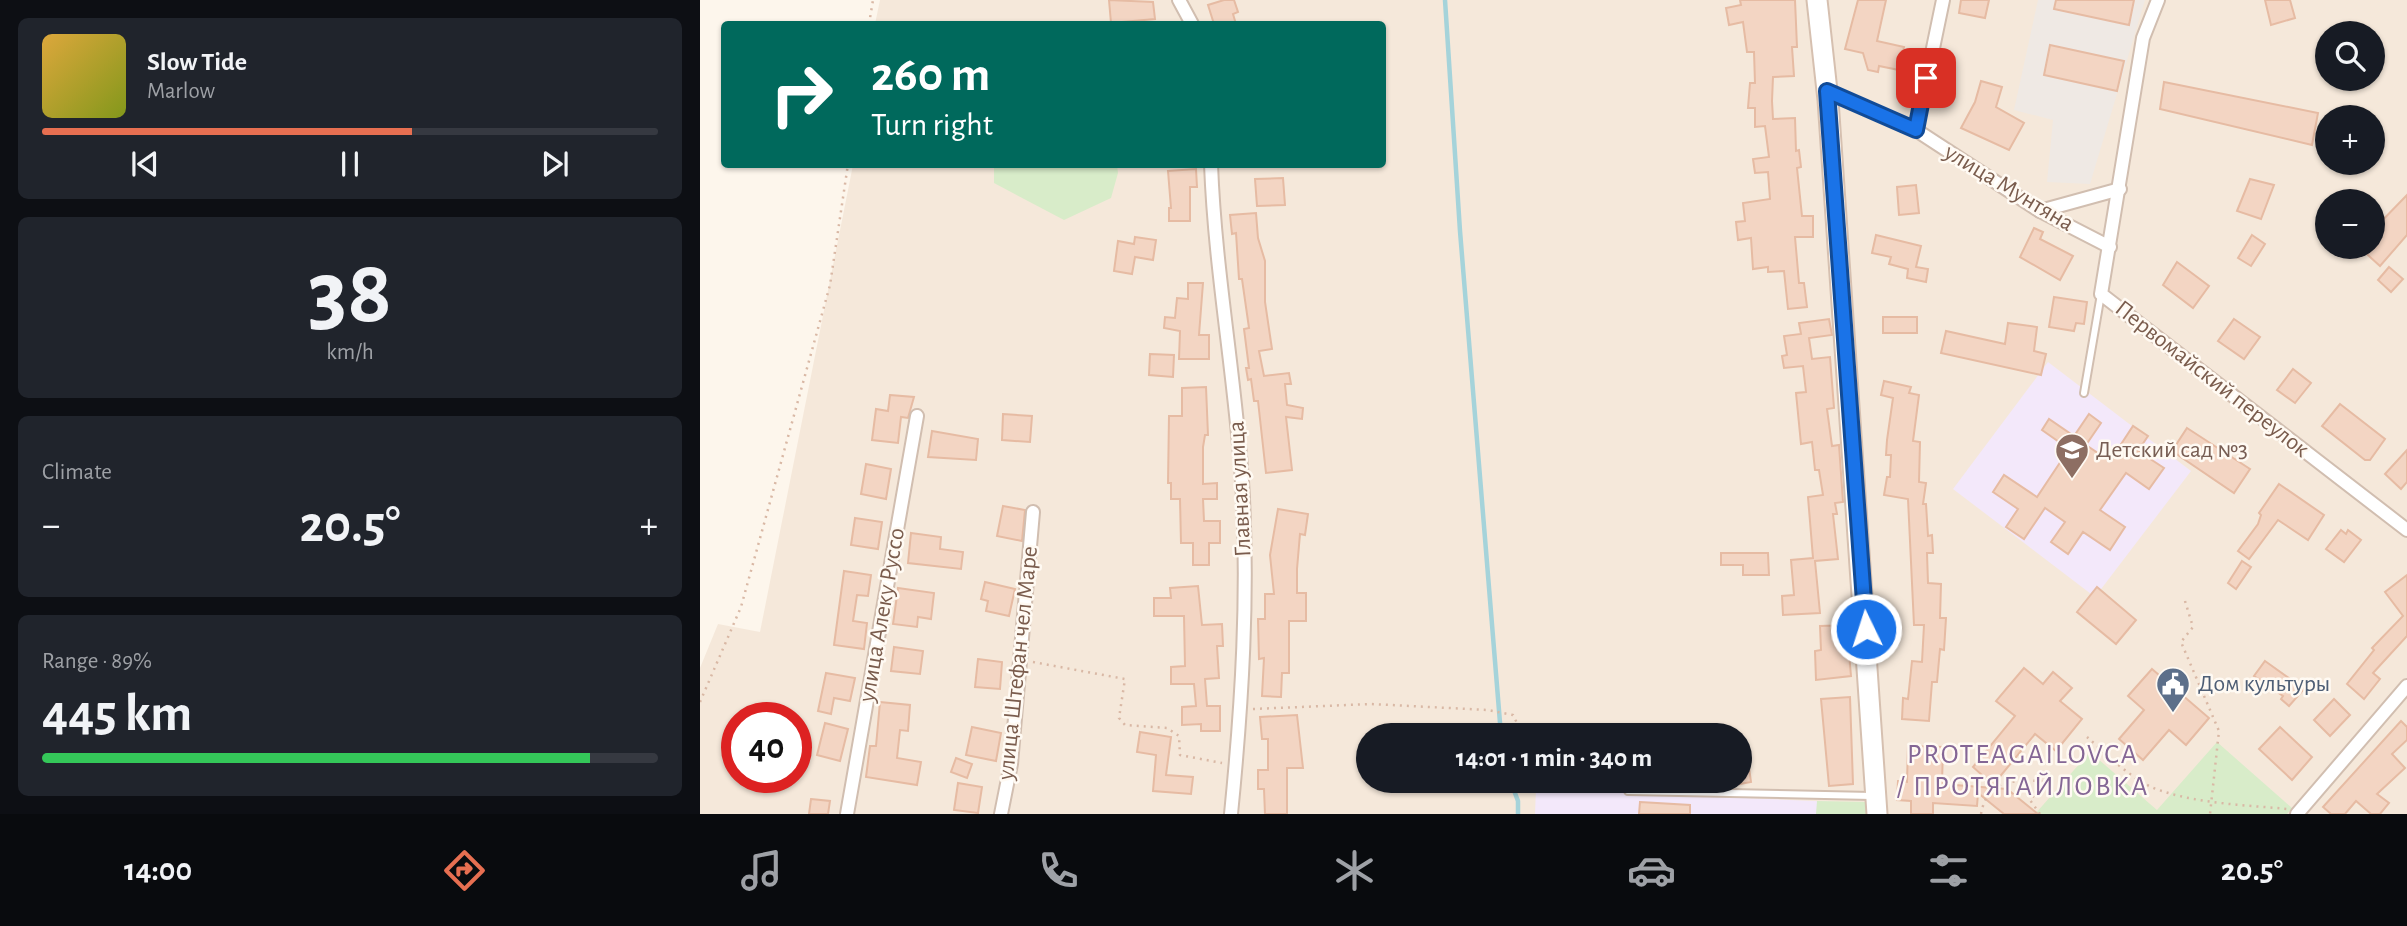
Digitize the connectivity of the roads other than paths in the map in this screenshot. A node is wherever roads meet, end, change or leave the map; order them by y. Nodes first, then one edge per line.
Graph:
1 (1179, 0) edge
2 (1817, 0) edge
3 (1943, 0) edge
4 (2158, 0) edge
5 (1190, 21) edge
6 (1827, 91) junction
7 (1916, 130) junction
8 (1211, 168) edge
9 (2120, 189) junction
10 (2040, 211) junction
11 (2110, 247) junction
12 (2101, 294) junction
13 (2084, 393) dead end
14 (917, 416) dead end
15 (1033, 513) dead end
16 (2407, 530) edge
17 (2407, 686) edge
18 (1664, 793) edge
19 (1877, 805) edge
20 (2299, 812) edge
21 (847, 814) edge
22 (1001, 814) edge
23 (1231, 814) edge

1 - 5 street
2 - 6 street
3 - 7 street, улица Мунтяна
4 - 9 street, Первомайский переулок
6 - 7 street
6 - 19 street
7 - 10 street, улица Мунтяна
8 - 23 street, Главная улица
9 - 10 street
9 - 11 street, Первомайский переулок
10 - 11 street, улица Мунтяна
11 - 12 street, Первомайский переулок
12 - 13 lane
12 - 16 street, Первомайский переулок
14 - 21 street, улица Алеку Руссо
15 - 22 street, улица Штефан чел Маре
17 - 20 street
18 - 19 lane

